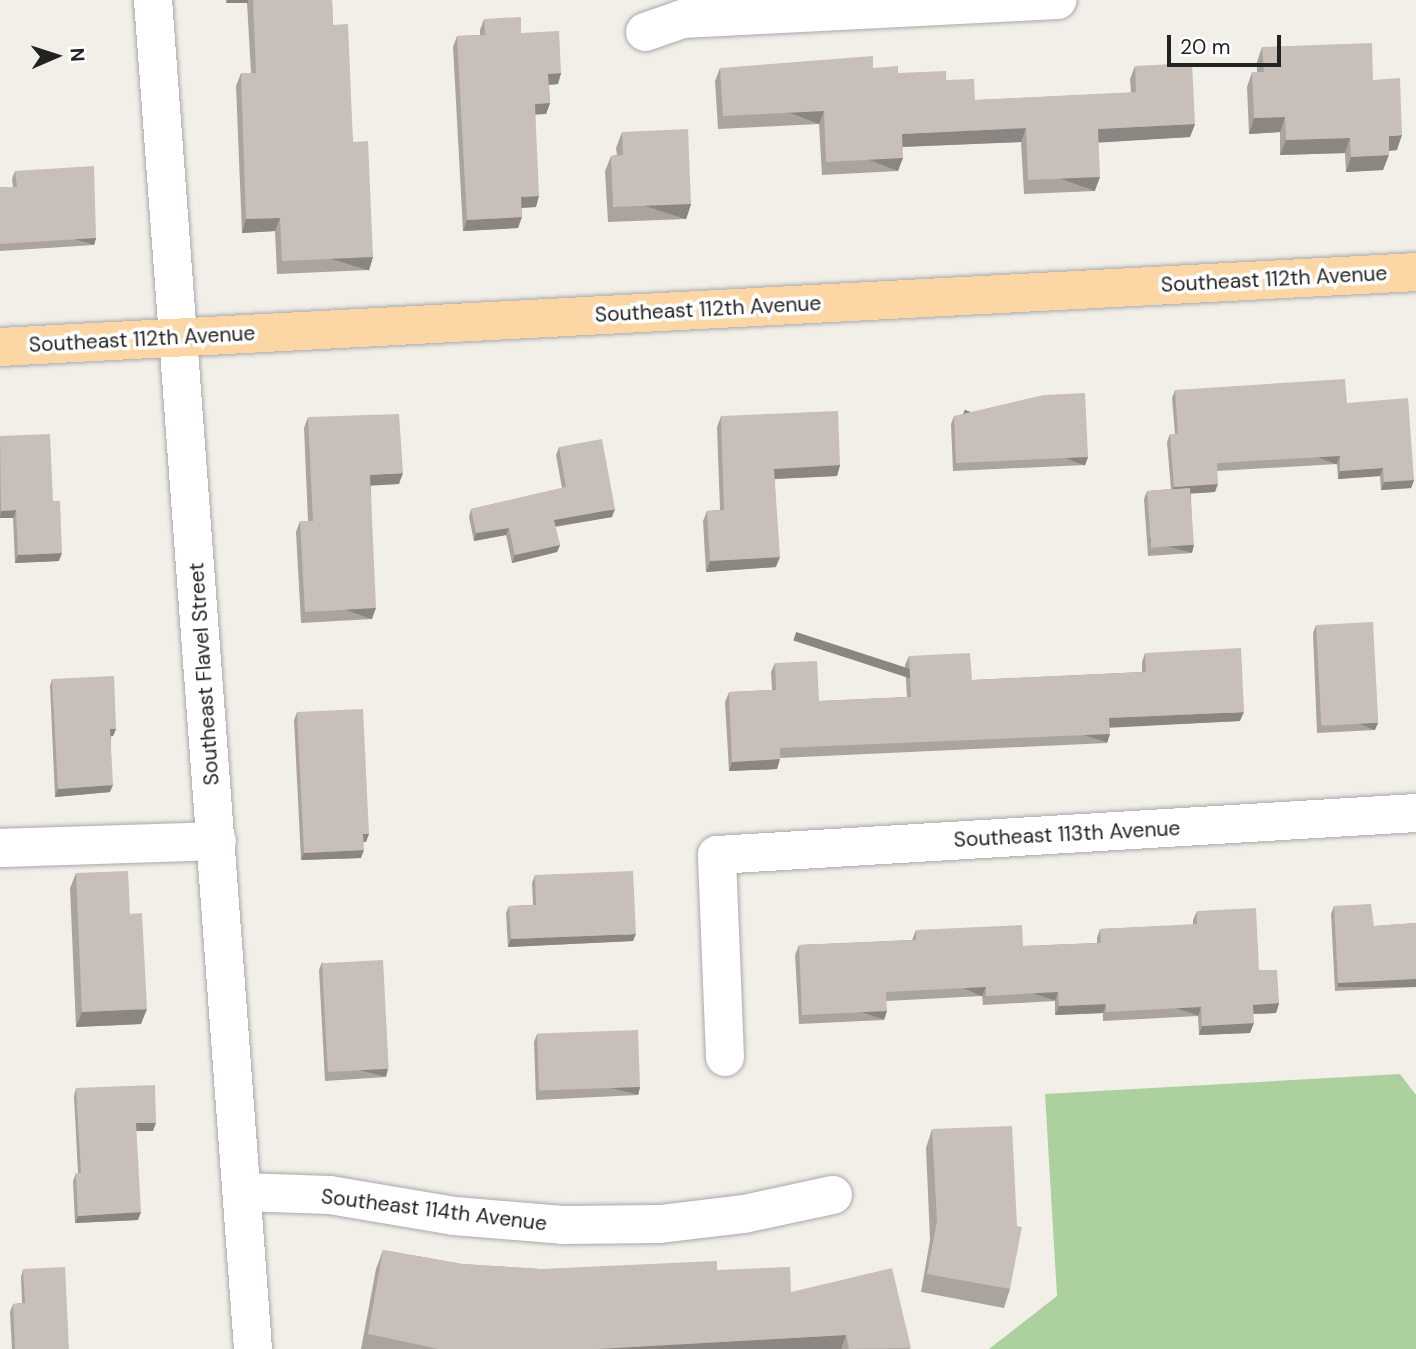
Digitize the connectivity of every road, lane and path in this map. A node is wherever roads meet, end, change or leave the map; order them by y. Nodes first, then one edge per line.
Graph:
1 (153, 0) edge
2 (1058, 0) edge
3 (1014, 1) edge
4 (645, 32) dead end
5 (1416, 272) edge
6 (180, 337) junction
7 (0, 347) edge
8 (1416, 813) edge
9 (216, 841) junction
10 (0, 848) edge
11 (726, 1058) dead end
12 (242, 1192) junction
13 (833, 1195) dead end
14 (253, 1349) edge

1 - 6 street, Southeast Flavel Street
2 - 3 street
3 - 4 street
5 - 6 main road, Southeast 112th Avenue
6 - 7 main road, Southeast 112th Avenue
6 - 9 street, Southeast Flavel Street
8 - 11 street, Southeast 113th Avenue
9 - 10 street
9 - 12 street, Southeast Flavel Street
12 - 13 street, Southeast 114th Avenue
12 - 14 street, Southeast Flavel Street

